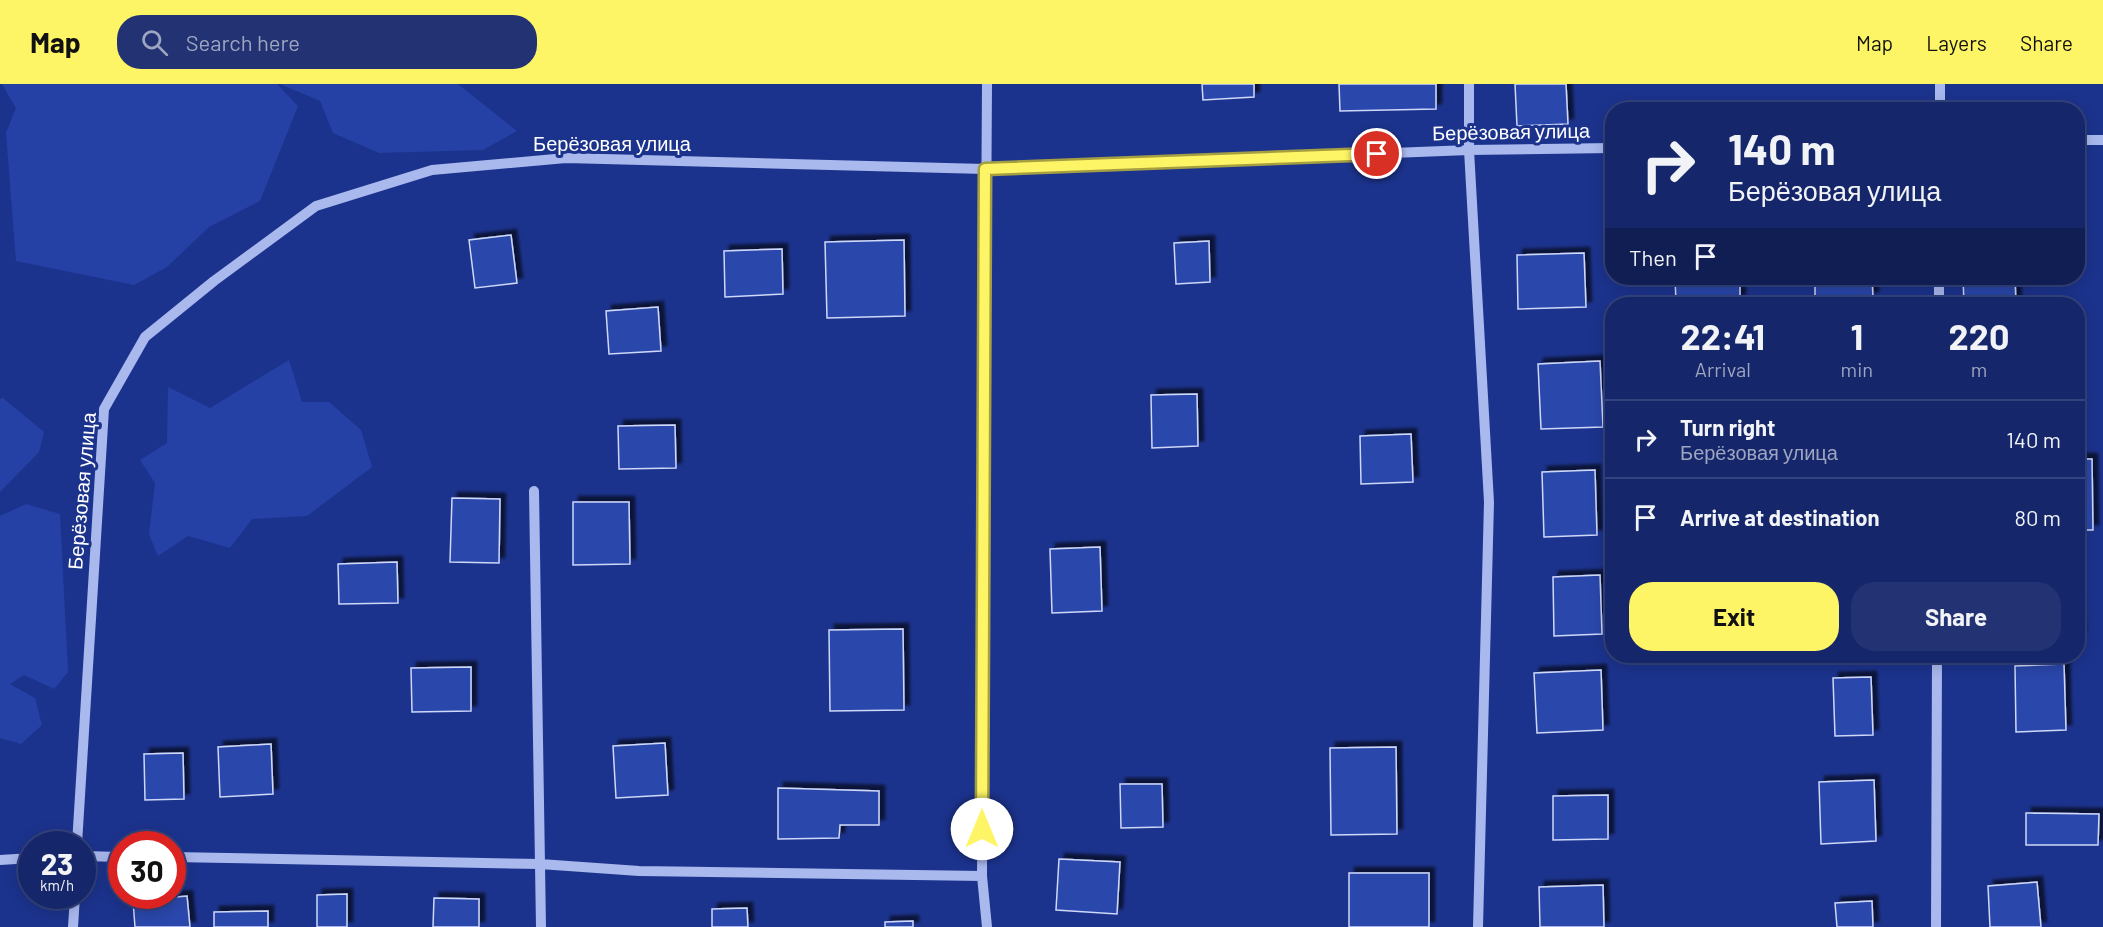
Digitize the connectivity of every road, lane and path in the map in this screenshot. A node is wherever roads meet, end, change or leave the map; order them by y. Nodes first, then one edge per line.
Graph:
1 (987, 84) edge
2 (1469, 84) edge
3 (1940, 84) edge
4 (1940, 102) edge
5 (2085, 140) edge
6 (2103, 140) edge
7 (1605, 148) edge
8 (1469, 150) junction
9 (985, 169) junction
10 (534, 491) dead end
11 (1937, 663) edge
12 (78, 831) edge
13 (186, 857) edge
14 (18, 859) edge
15 (0, 860) edge
16 (540, 864) junction
17 (982, 876) junction
18 (75, 909) edge
19 (74, 927) edge
20 (541, 927) edge
21 (987, 927) edge
22 (1478, 927) edge
23 (1936, 927) edge

1 - 9 street
2 - 8 street
3 - 4 street
5 - 6 street
7 - 8 street, Берёзовая улица
8 - 9 street, Берёзовая улица
8 - 22 street
9 - 12 street, Берёзовая улица
9 - 17 street
10 - 16 street
11 - 23 street
13 - 16 street
14 - 15 street
16 - 17 street
16 - 20 street
17 - 21 street
18 - 19 street

